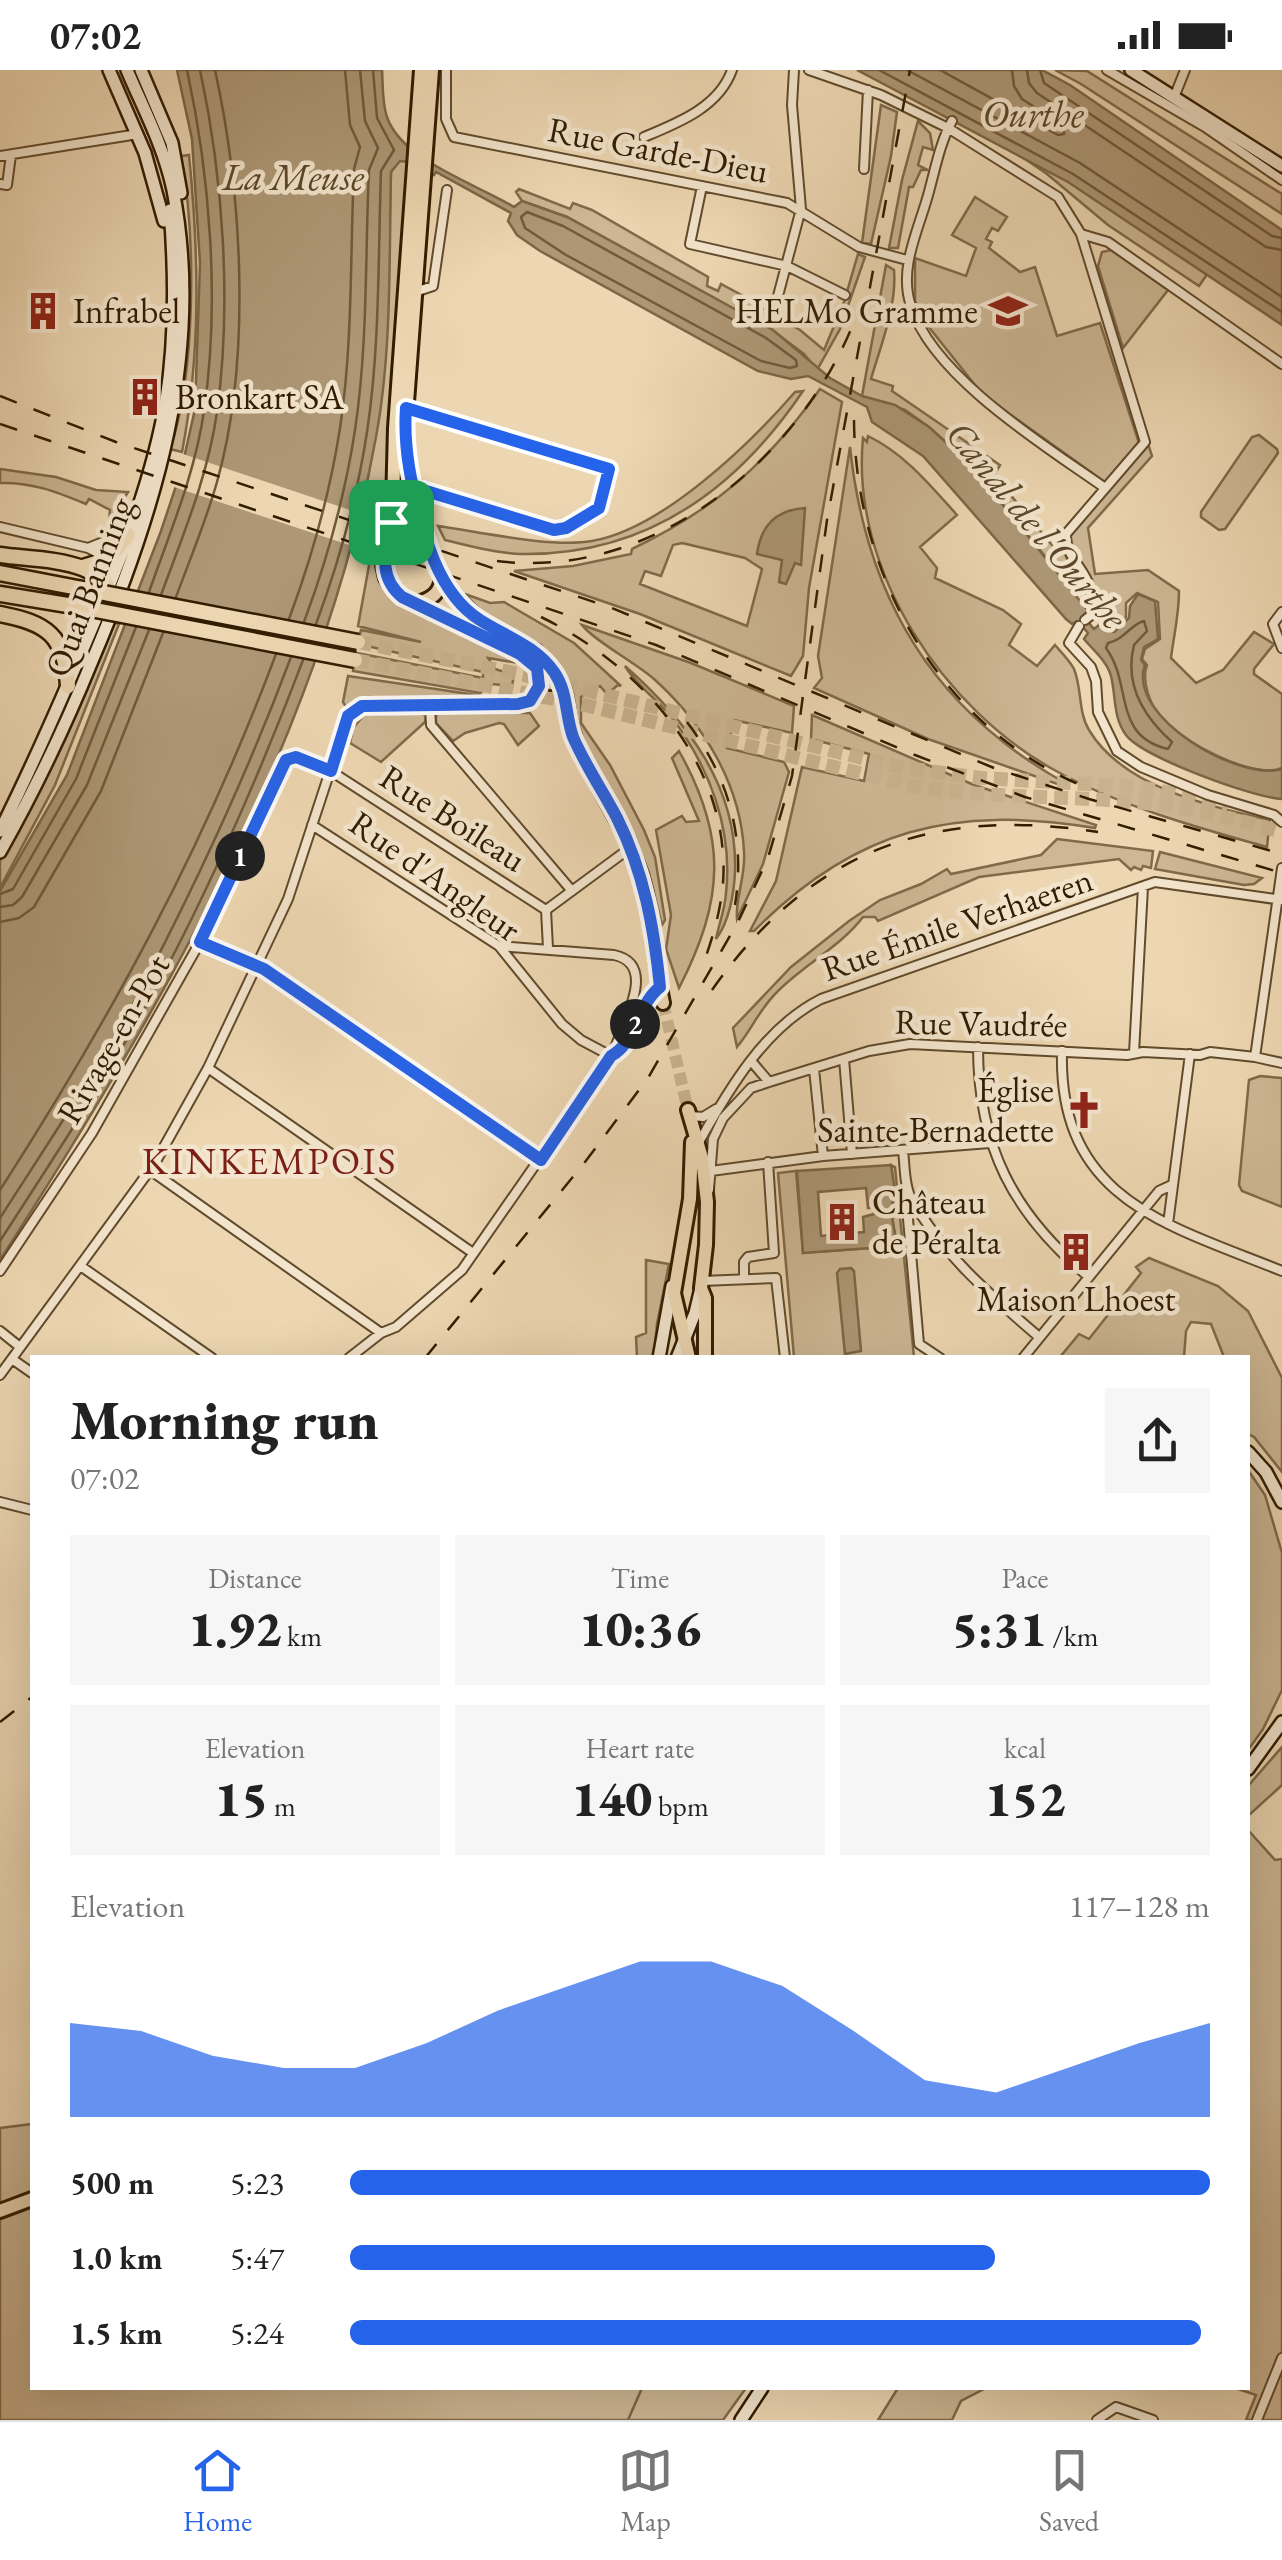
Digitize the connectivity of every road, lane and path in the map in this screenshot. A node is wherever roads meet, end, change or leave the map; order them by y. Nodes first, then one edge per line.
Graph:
1 (108, 70) edge
2 (124, 70) edge
3 (141, 70) edge
4 (412, 70) edge
5 (421, 70) edge
6 (431, 70) edge
7 (446, 70) edge
8 (732, 70) edge
9 (794, 70) edge
10 (808, 70) edge
11 (1107, 70) edge
12 (1131, 70) edge
13 (1185, 70) edge
14 (868, 90) junction
15 (1175, 95) junction
16 (950, 124) junction
17 (138, 134) junction
18 (644, 136) dead end
19 (420, 151) junction
20 (11, 155) junction
21 (0, 156) edge
22 (1282, 166) edge
23 (864, 169) dead end
24 (418, 170) junction
25 (1282, 180) edge
26 (0, 184) edge
27 (702, 186) junction
28 (447, 190) dead end
29 (801, 210) junction
30 (180, 232) junction
31 (1081, 234) junction
32 (908, 260) junction
33 (787, 266) junction
34 (174, 274) junction
35 (414, 292) junction
36 (845, 295) dead end
37 (774, 311) dead end
38 (1282, 364) edge
39 (406, 408) junction
40 (163, 438) junction
41 (413, 487) junction
42 (1106, 488) junction
43 (135, 513) junction
44 (391, 522) junction
45 (422, 526) junction
46 (0, 527) edge
47 (128, 535) joint
48 (88, 548) junction
49 (0, 555) edge
50 (112, 565) junction
51 (78, 567) junction
52 (0, 570) edge
53 (442, 574) junction
54 (109, 587) junction
55 (0, 594) edge
56 (416, 604) junction
57 (114, 610) junction
58 (1282, 612) edge
59 (0, 614) edge
60 (358, 642) tunnel mouth
61 (1282, 648) edge
62 (354, 660) tunnel mouth
63 (537, 668) junction
64 (68, 686) junction
65 (430, 706) junction
66 (568, 716) junction
67 (331, 771) junction
68 (1282, 822) edge
69 (312, 825) junction
70 (0, 832) edge
71 (630, 848) junction
72 (0, 852) edge
73 (1282, 868) edge
74 (1143, 888) junction
75 (572, 891) junction
76 (1280, 899) edge
77 (546, 910) junction
78 (200, 942) junction
79 (500, 946) junction
80 (548, 948) junction
81 (259, 966) junction
82 (660, 987) junction
83 (664, 1002) tunnel mouth
84 (978, 1047) junction
85 (1062, 1051) junction
86 (1134, 1053) junction
87 (1190, 1054) junction
88 (612, 1056) junction
89 (1255, 1056) junction
90 (844, 1059) junction
91 (752, 1062) junction
92 (1282, 1063) edge
93 (208, 1068) junction
94 (814, 1069) junction
95 (740, 1075) junction
96 (769, 1082) junction
97 (751, 1088) junction
98 (719, 1106) junction
99 (690, 1118) junction
100 (990, 1143) junction
101 (698, 1144) junction
102 (903, 1151) junction
103 (852, 1154) junction
104 (824, 1156) junction
105 (541, 1160) junction
106 (692, 1160) junction
107 (768, 1162) junction
108 (150, 1170) junction
109 (711, 1171) junction
110 (1172, 1185) junction
111 (910, 1197) junction
112 (707, 1202) junction
113 (1142, 1213) junction
114 (1168, 1224) junction
115 (473, 1253) junction
116 (82, 1267) junction
117 (0, 1271) edge
118 (1282, 1271) edge
119 (1088, 1277) junction
120 (676, 1278) junction
121 (744, 1279) junction
122 (702, 1285) junction
123 (0, 1331) edge
124 (381, 1333) junction
125 (685, 1337) junction
126 (1039, 1337) junction
127 (20, 1347) junction
128 (208, 1355) edge
129 (353, 1355) edge
130 (660, 1355) edge
131 (679, 1355) edge
132 (689, 1355) edge
133 (705, 1355) edge
134 (785, 1355) edge
135 (936, 1355) edge
136 (1024, 1355) edge
137 (12, 1359) junction
138 (30, 1372) edge
139 (0, 1375) edge
140 (1250, 1455) edge
141 (0, 1502) edge
142 (1282, 1502) edge
143 (30, 1510) edge
144 (1282, 1722) edge
145 (1250, 1766) edge
146 (30, 2200) edge
147 (0, 2211) edge
148 (1282, 2358) edge
149 (761, 2390) edge
150 (741, 2420) edge
151 (1097, 2420) edge
152 (1153, 2420) edge
153 (1257, 2420) edge

1 - 17 main road
2 - 30 main road
2 - 34 main road
3 - 30 main road
4 - 19 main road
5 - 19 main road
6 - 19 main road
7 - 27 street, Rue Garde-Dieu
8 - 18 street
9 - 29 street
10 - 14 street
11 - 25 street
12 - 15 main road
13 - 15 street
14 - 16 street
14 - 23 street
15 - 22 main road
16 - 31 street
16 - 32 street
17 - 20 street
17 - 34 main road
19 - 24 main road
20 - 21 street
20 - 26 street
24 - 35 main road
24 - 44 main road
27 - 29 street, Rue Garde-Dieu
27 - 33 street
28 - 35 street
29 - 32 street, Rue Garde-Dieu
29 - 33 street
30 - 40 main road
31 - 38 street
31 - 42 street
32 - 42 street
33 - 36 street
33 - 37 street
34 - 40 main road
35 - 39 main road
39 - 41 main road
39 - 41 street
40 - 43 main road, Quai Banning
40 - 57 main road, Quai Banning
41 - 45 main road
42 - 68 street
43 - 47 main road, Quai Banning
43 - 48 street
44 - 45 main road
44 - 56 main road
45 - 53 main road
46 - 48 street
47 - 50 highway
48 - 50 street
49 - 51 highway
50 - 51 highway
50 - 54 main road, Quai Banning
51 - 54 highway
52 - 60 highway, bridge
53 - 56 main road
53 - 66 main road
54 - 57 highway
54 - 64 main road, Quai Banning
55 - 62 highway, bridge
56 - 63 main road
57 - 72 main road, Quai Banning
58 - 61 street
59 - 64 highway
63 - 65 street
63 - 66 main road
64 - 70 main road, Quai Banning
65 - 67 street
65 - 75 street
66 - 71 main road
67 - 69 street
67 - 77 street, Rue Boileau
67 - 78 street, Rivage-en-Pot
69 - 79 street, Rue d'Angleur
69 - 81 street
71 - 75 street
71 - 82 main road
73 - 76 street
74 - 76 street, Rue Émile Verhaeren
74 - 86 street
74 - 91 street, Rue Émile Verhaeren
75 - 77 street
76 - 89 street
77 - 80 street
78 - 81 street
78 - 117 street, Rivage-en-Pot
79 - 80 street
79 - 88 street, Rue d'Angleur
80 - 88 street
81 - 93 street
81 - 105 street
82 - 83 main road
82 - 88 street
84 - 85 street, Rue Vaudrée
84 - 90 street, Rue Vaudrée
84 - 100 street
85 - 86 street, Rue Vaudrée
85 - 113 street
86 - 87 street, Rue Vaudrée
87 - 89 street, Rue Vaudrée
87 - 110 street
88 - 105 street
89 - 92 street, Rue Vaudrée
90 - 94 street, Rue Vaudrée
90 - 103 street
91 - 95 street, Rue Émile Verhaeren
91 - 96 street
93 - 108 street
93 - 115 street
94 - 96 street, Rue Vaudrée
94 - 104 street
95 - 97 street
95 - 98 street, Rue Émile Verhaeren
96 - 97 street, Rue Vaudrée
97 - 109 street
98 - 99 street
98 - 101 street, Rue Émile Verhaeren
99 - 101 main road
99 - 106 main road
100 - 102 street
100 - 119 street
101 - 106 street, Rue Émile Verhaeren
101 - 112 main road
102 - 103 street
102 - 111 street
103 - 104 street
104 - 107 street
105 - 115 street
106 - 120 main road
107 - 109 street
107 - 121 street
108 - 116 street
108 - 124 street
109 - 112 street
110 - 113 street
110 - 114 street
111 - 126 street
111 - 135 street
112 - 122 main road
113 - 114 street
113 - 119 street
114 - 118 street
115 - 124 street
116 - 127 street
116 - 128 street
119 - 126 street
120 - 122 main road
120 - 125 main road
120 - 130 main road
121 - 122 street
121 - 134 street
122 - 125 main road
122 - 133 main road
123 - 127 street
124 - 129 street
125 - 131 main road
125 - 132 main road
126 - 136 street
127 - 137 street
137 - 138 street
137 - 139 street
140 - 142 main road
141 - 143 street
144 - 145 main road
146 - 147 main road
148 - 153 street
149 - 150 main road
151 - 152 street

